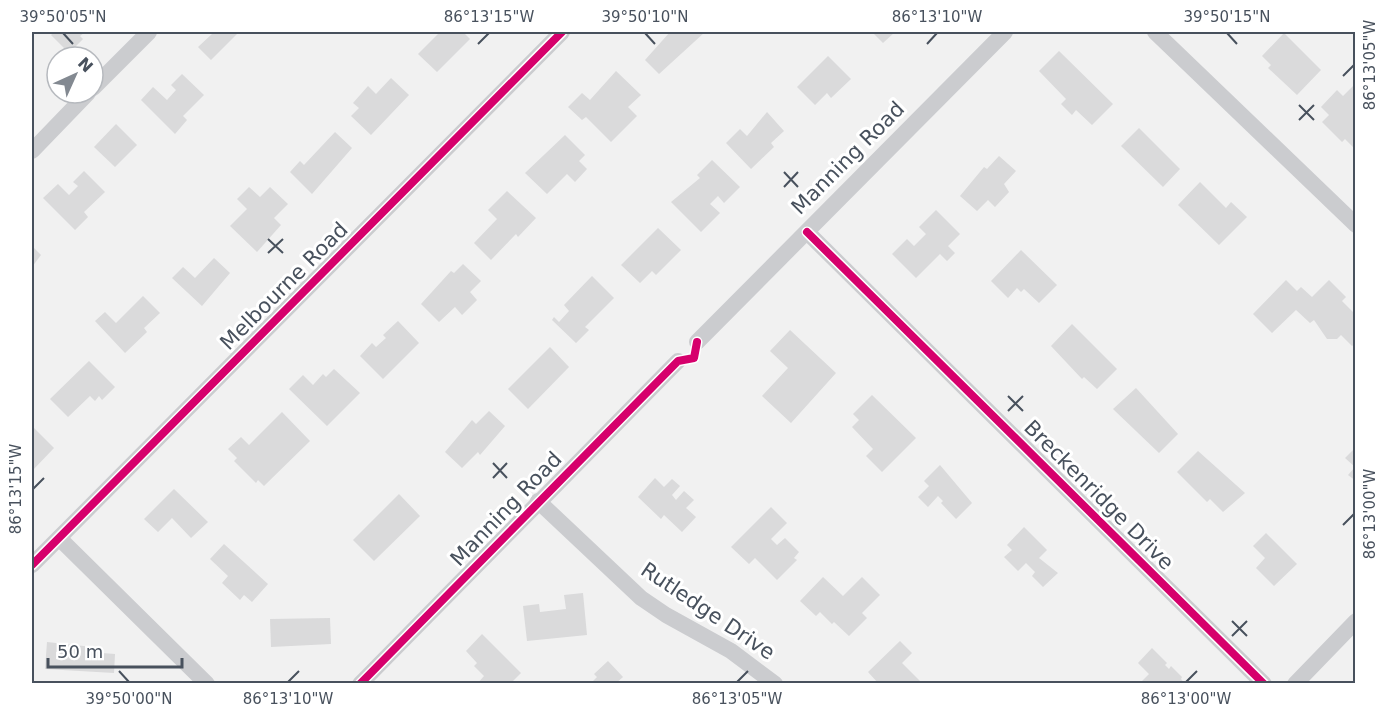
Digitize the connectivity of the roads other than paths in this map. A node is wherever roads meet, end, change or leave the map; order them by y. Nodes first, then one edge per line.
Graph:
1 (149, 32) edge
2 (562, 32) edge
3 (1005, 32) edge
4 (1155, 32) edge
5 (105, 76) edge
6 (76, 105) edge
7 (32, 151) edge
8 (1356, 225) edge
9 (807, 232) junction
10 (697, 342) dead end
11 (678, 361) dead end
12 (538, 501) junction
13 (59, 538) junction
14 (32, 565) edge
15 (1356, 621) edge
16 (207, 684) edge
17 (360, 684) edge
18 (775, 684) edge
19 (1264, 684) edge
20 (1295, 684) edge

1 - 5 street
2 - 13 street, Melbourne Road
3 - 9 street, Manning Road
4 - 8 street
6 - 7 street
9 - 10 street, Manning Road
9 - 19 street, Breckenridge Drive
11 - 12 street, Manning Road
12 - 17 street, Manning Road
12 - 18 street, Rutledge Drive
13 - 14 street, Melbourne Road
13 - 16 street
15 - 20 street

